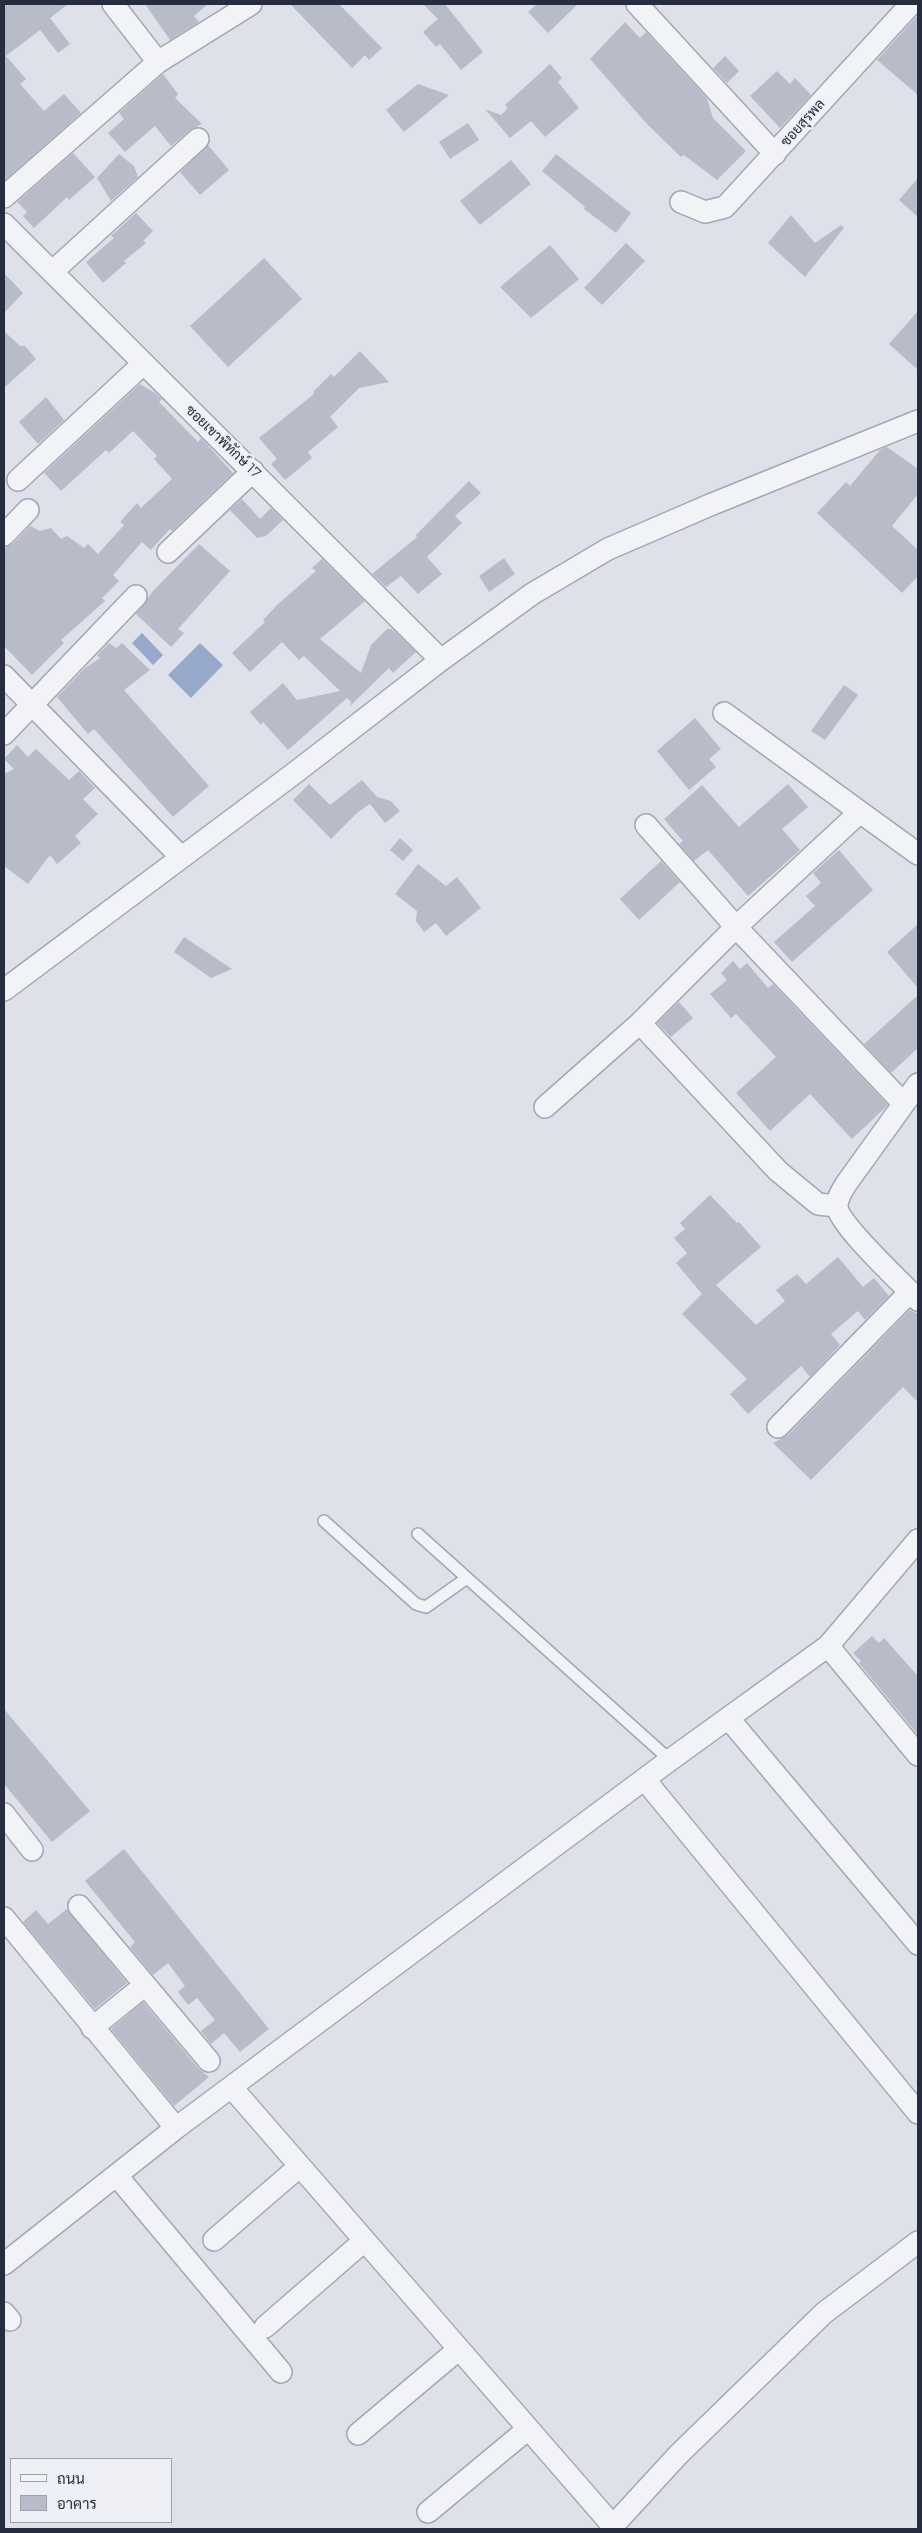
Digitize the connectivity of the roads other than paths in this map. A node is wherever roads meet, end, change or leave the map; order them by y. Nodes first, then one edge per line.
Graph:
1 (113, 4) edge
2 (252, 4) edge
3 (637, 4) edge
4 (911, 4) edge
5 (158, 62) junction
6 (198, 139) dead end
7 (775, 154) junction
8 (4, 197) edge
9 (681, 202) dead end
10 (4, 224) edge
11 (52, 272) junction
12 (143, 364) junction
13 (918, 421) edge
14 (253, 471) junction
15 (18, 480) dead end
16 (28, 510) dead end
17 (4, 535) edge
18 (168, 552) dead end
19 (136, 596) dead end
20 (441, 660) junction
21 (4, 676) edge
22 (32, 704) junction
23 (724, 713) dead end
24 (4, 734) edge
25 (860, 812) junction
26 (646, 825) dead end
27 (918, 854) edge
28 (181, 857) junction
29 (736, 927) junction
30 (4, 990) edge
31 (640, 1023) junction
32 (918, 1084) edge
33 (903, 1103) junction
34 (544, 1107) dead end
35 (837, 1206) junction
36 (914, 1296) edge
37 (778, 1426) dead end
38 (324, 1521) dead end
39 (418, 1534) dead end
40 (918, 1540) edge
41 (468, 1578) junction
42 (828, 1646) junction
43 (729, 1718) junction
44 (918, 1755) edge
45 (670, 1760) junction
46 (645, 1780) junction
47 (4, 1814) edge
48 (32, 1850) dead end
49 (80, 1906) dead end
50 (4, 1918) edge
51 (918, 1944) edge
52 (145, 1985) junction
53 (92, 2028) junction
54 (208, 2060) dead end
55 (232, 2089) junction
56 (918, 2113) edge
57 (176, 2128) junction
58 (300, 2166) junction
59 (117, 2176) junction
60 (214, 2240) dead end
61 (364, 2241) junction
62 (918, 2242) edge
63 (4, 2264) edge
64 (265, 2327) dead end
65 (459, 2349) junction
66 (281, 2372) dead end
67 (528, 2429) junction
68 (358, 2434) dead end
69 (428, 2512) dead end
70 (611, 2528) edge

1 - 5 street
2 - 5 street
3 - 7 street
4 - 7 street, ซอยสุรพล
5 - 8 street
6 - 11 street
7 - 9 street, ซอยสุรพล
10 - 11 street, ซอยเขาพิทักษ์ 17
11 - 12 street, ซอยเขาพิทักษ์ 17
12 - 14 street, ซอยเขาพิทักษ์ 17
12 - 15 street
13 - 20 street
14 - 18 street
14 - 20 street, ซอยเขาพิทักษ์ 17
16 - 17 street
19 - 22 street
20 - 28 street
21 - 22 street
22 - 24 street
22 - 28 street
23 - 25 street
25 - 27 street
25 - 29 street
26 - 29 street
28 - 30 street
29 - 31 street
29 - 33 street
31 - 34 street
31 - 35 street
32 - 33 street
33 - 35 street
35 - 36 street
36 - 37 street
38 - 41 lane
39 - 41 lane
40 - 42 street
41 - 45 lane
42 - 43 street
42 - 44 street
43 - 45 street
43 - 51 street
45 - 46 street
46 - 55 street
46 - 56 street
47 - 48 street
49 - 52 street
50 - 53 street
52 - 53 street
52 - 54 street
53 - 57 street
55 - 57 street
55 - 58 street
57 - 59 street
58 - 60 street
58 - 61 street
59 - 63 street
59 - 66 street
61 - 64 street
61 - 65 street
62 - 70 street
65 - 67 street
65 - 68 street
67 - 69 street
67 - 70 street

